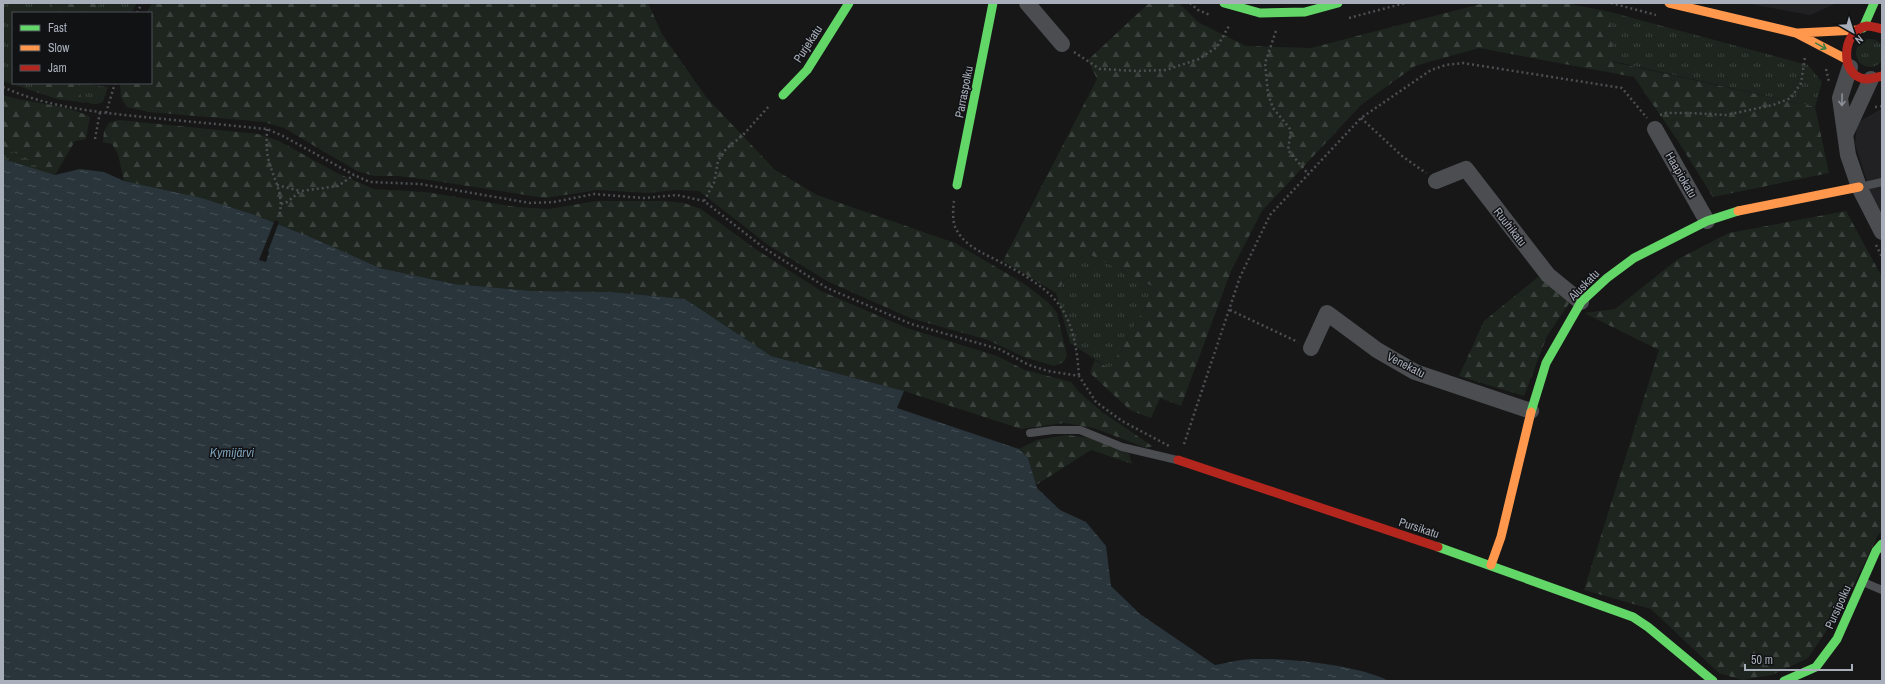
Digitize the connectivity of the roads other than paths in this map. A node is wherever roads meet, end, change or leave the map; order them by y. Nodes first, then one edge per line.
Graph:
1 (849, 3) edge
2 (994, 3) edge
3 (1027, 3) edge
4 (1224, 3) edge
5 (1338, 3) edge
6 (1669, 3) edge
7 (1874, 3) edge
8 (1861, 29) junction
9 (1882, 29) edge
10 (1796, 33) junction
11 (1062, 44) road end
12 (1848, 63) junction
13 (1878, 78) edge
14 (783, 95) road end
15 (1651, 124) road end
16 (1846, 133) junction
17 (1436, 181) road end
18 (1882, 182) edge
19 (957, 185) road end
20 (1859, 187) junction
21 (1707, 221) junction
22 (1882, 232) edge
23 (1581, 302) junction
24 (1311, 348) road end
25 (1531, 411) junction
26 (1030, 432) dead end
27 (1178, 460) joint
28 (1882, 544) edge
29 (1491, 564) junction
30 (1863, 582) junction
31 (1882, 590) edge
32 (1713, 681) edge
33 (1784, 681) edge

1 - 14 street, Purjekatu
2 - 19 street, Parraspolku
3 - 11 street
4 - 5 street
6 - 10 street
7 - 8 street
8 - 9 street
8 - 10 street
8 - 12 street
10 -> 12 street
12 - 13 street
12 -> 16 street
13 - 16 street
15 - 21 street, Haapiokatu
16 - 20 street
17 - 23 street, Ruuhikatu
18 - 20 lane
20 - 21 street, Aluskatu
20 - 22 street
21 - 23 street, Aluskatu
23 - 25 street, Aluskatu
24 - 25 street, Venekatu
25 - 29 street, Aluskatu
26 - 27 lane
27 - 29 street, Pursikatu
28 - 30 street, Pursipolku
29 - 32 street, Pursikatu
30 - 31 lane
30 - 33 street, Pursipolku

